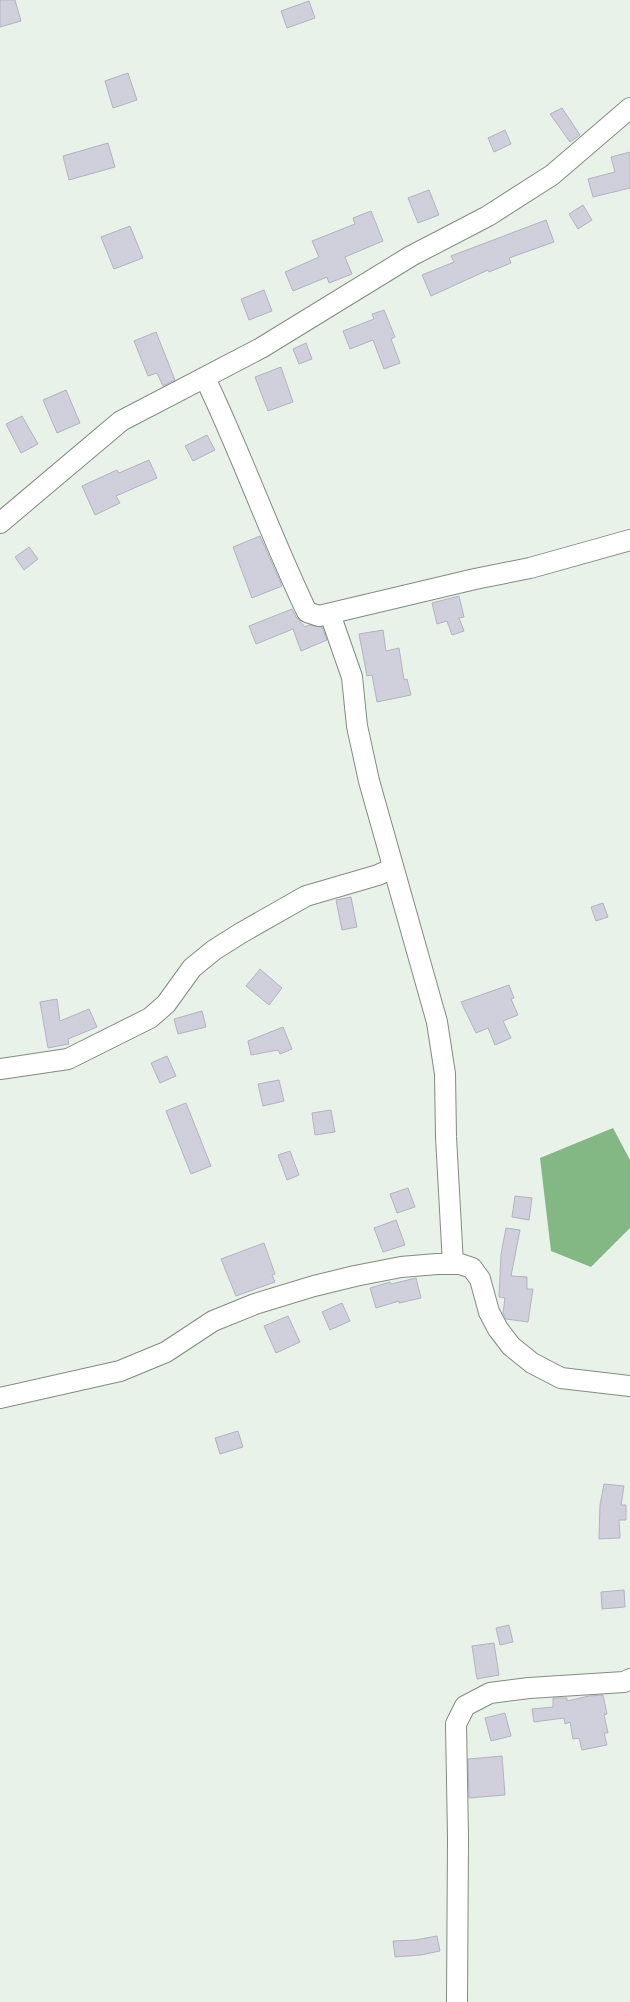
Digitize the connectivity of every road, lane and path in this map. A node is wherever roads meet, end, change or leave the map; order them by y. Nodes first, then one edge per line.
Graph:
1 (630, 108) edge
2 (205, 378) junction
3 (0, 523) edge
4 (630, 540) edge
5 (330, 614) junction
6 (393, 868) junction
7 (0, 1069) edge
8 (453, 1264) junction
9 (630, 1386) edge
10 (0, 1398) edge
11 (630, 1679) edge
12 (457, 2002) edge

1 - 2 street
2 - 3 street
2 - 5 street
4 - 5 street
5 - 6 street
6 - 7 street
6 - 8 street
8 - 9 street
8 - 10 street
11 - 12 street

